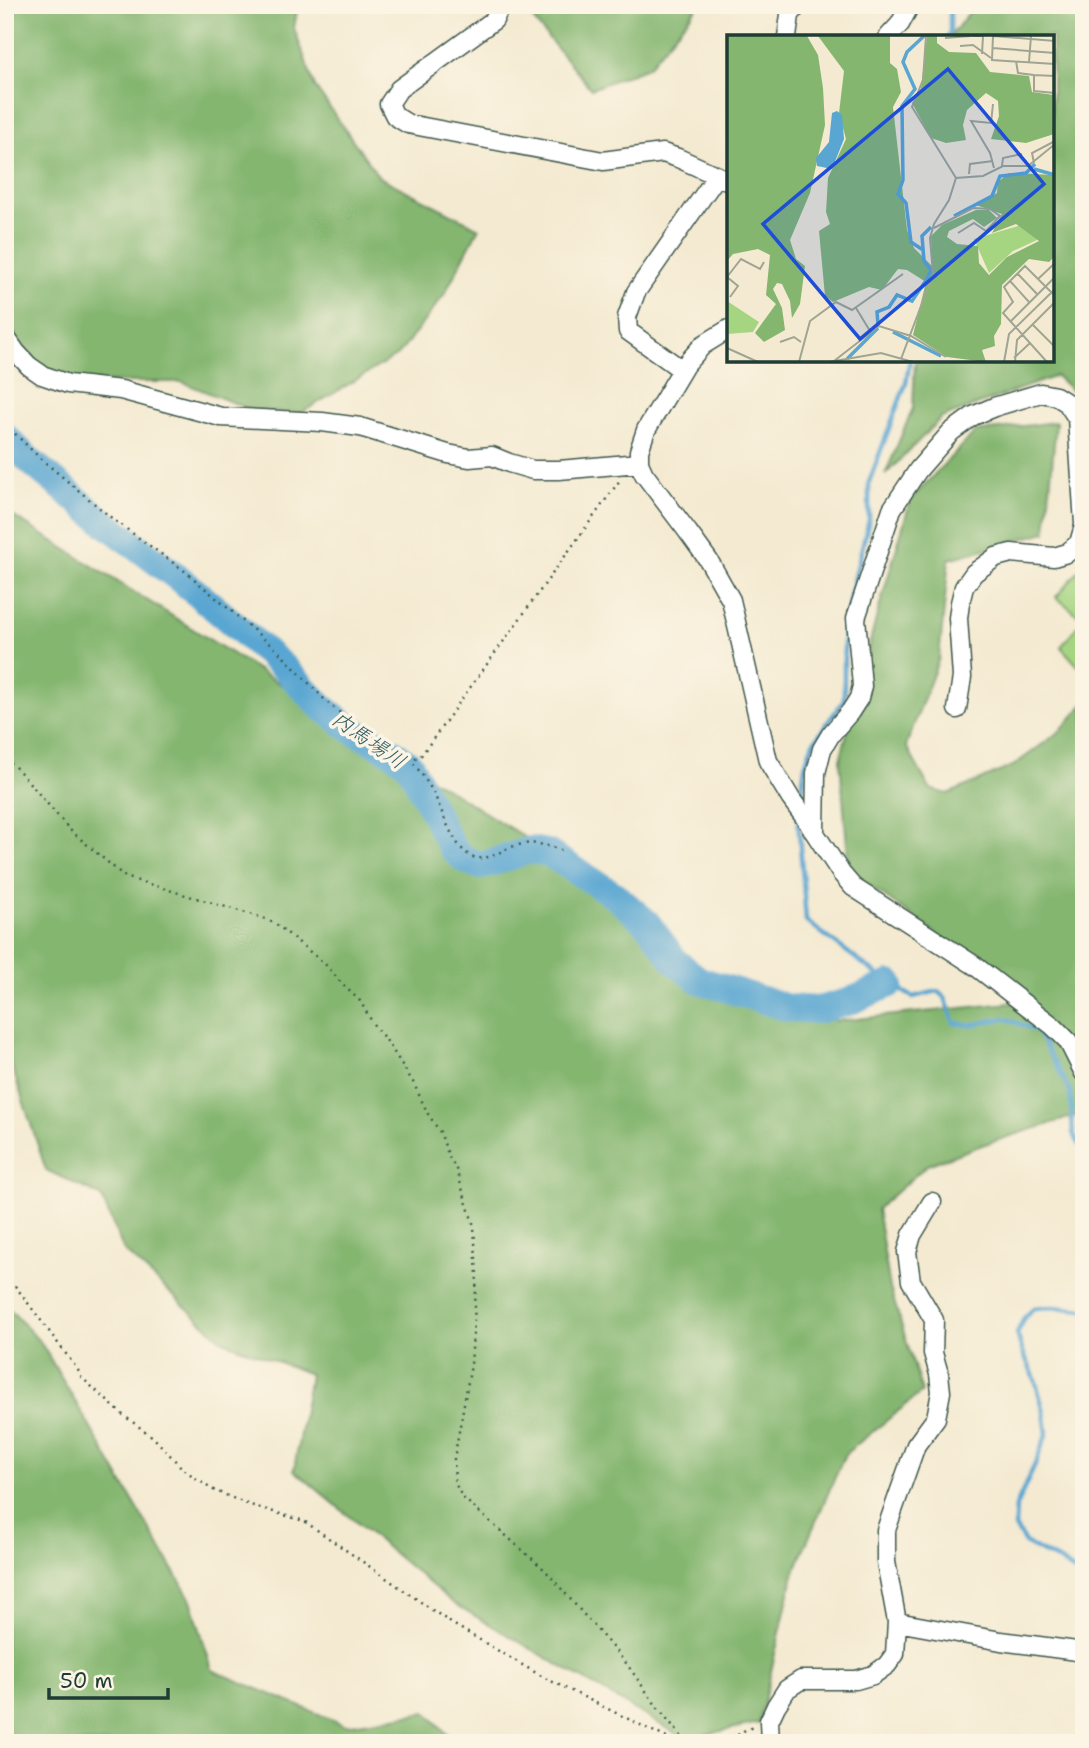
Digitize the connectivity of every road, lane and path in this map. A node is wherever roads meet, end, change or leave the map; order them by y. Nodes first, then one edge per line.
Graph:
1 (496, 5) edge
2 (798, 5) edge
3 (911, 5) edge
4 (787, 35) edge
5 (890, 35) edge
6 (723, 179) edge
7 (727, 330) edge
8 (5, 336) edge
9 (682, 370) junction
10 (5, 424) edge
11 (636, 463) junction
12 (1084, 525) edge
13 (957, 709) dead end
14 (5, 757) edge
15 (409, 758) junction
16 (810, 826) junction
17 (561, 850) dead end
18 (1084, 1073) edge
19 (932, 1202) dead end
20 (5, 1276) edge
21 (897, 1622) junction
22 (1084, 1652) edge
23 (769, 1721) junction
24 (677, 1743) edge
25 (687, 1743) edge
26 (726, 1743) edge
27 (770, 1743) edge

1 - 6 street
2 - 4 street
3 - 5 street
6 - 9 street
7 - 9 street
8 - 11 street
9 - 11 street
10 - 15 path
11 - 15 path
11 - 16 street
12 - 13 street
12 - 16 street
14 - 25 path
15 - 17 path
16 - 18 street
19 - 21 street
20 - 24 path
21 - 22 street
21 - 23 street
23 - 26 path
23 - 27 street

